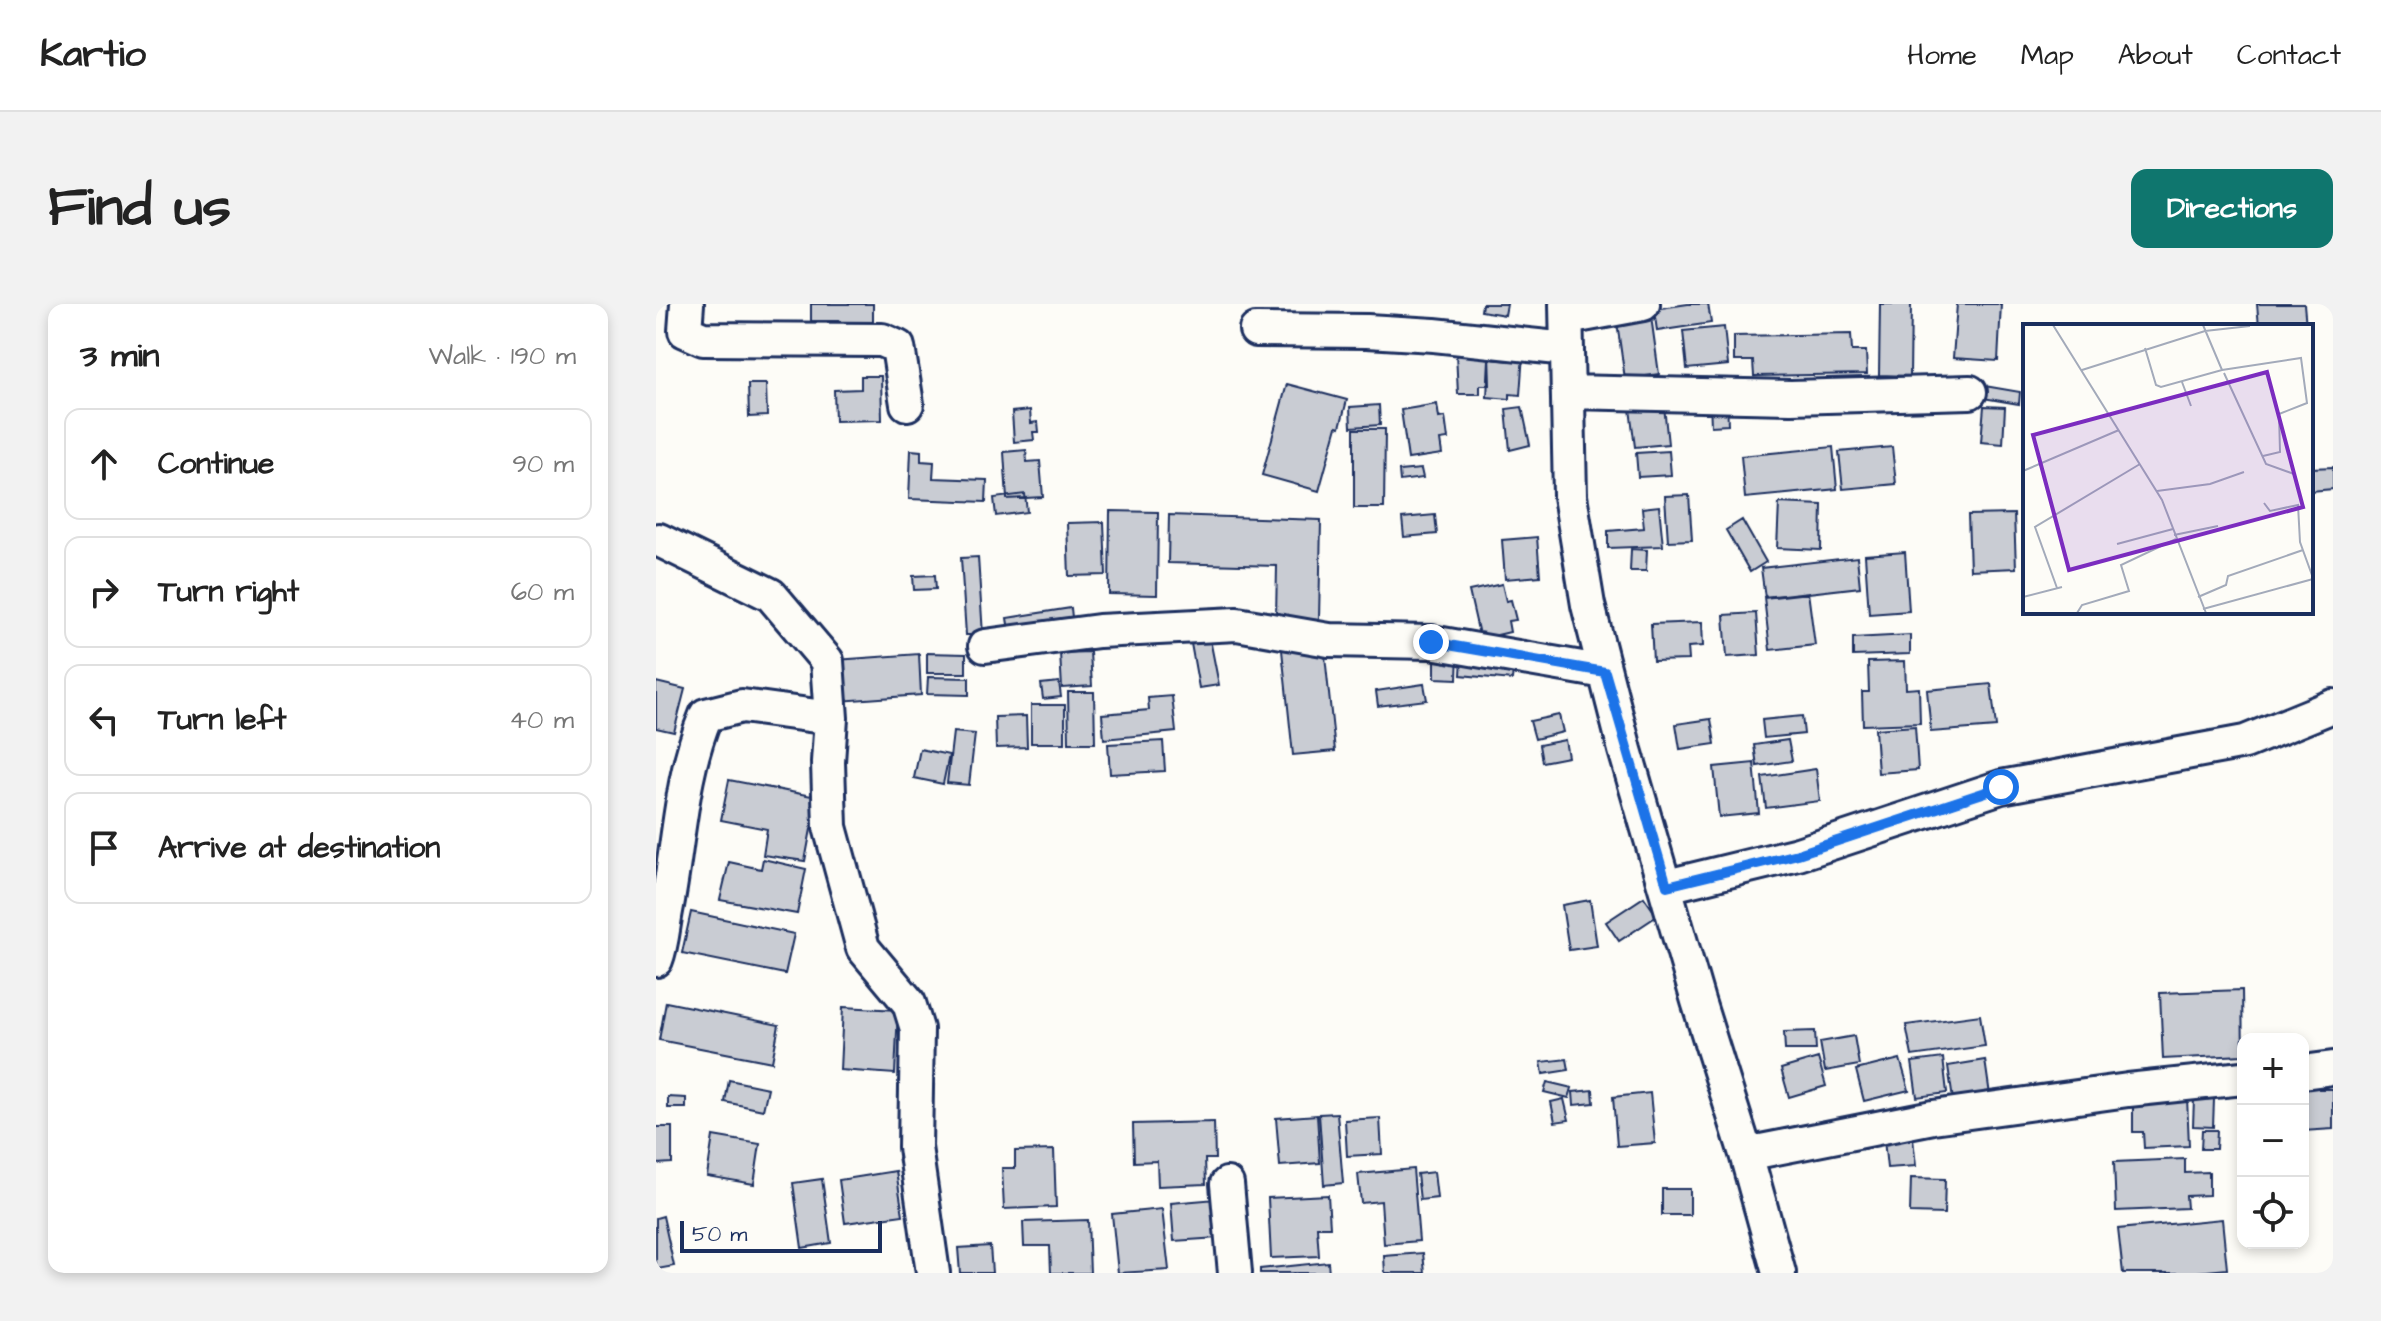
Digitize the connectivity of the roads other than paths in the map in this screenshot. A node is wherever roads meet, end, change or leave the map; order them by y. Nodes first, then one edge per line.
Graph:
1 (687, 304) edge
2 (1643, 304) edge
3 (1567, 323) edge
4 (1256, 330) dead end
5 (1569, 392) junction
6 (1970, 392) dead end
7 (907, 404) dead end
8 (659, 540) dead end
9 (985, 646) dead end
10 (1605, 672) junction
11 (2333, 706) edge
12 (831, 718) junction
13 (1667, 886) junction
14 (656, 960) edge
15 (2333, 1068) edge
16 (2309, 1071) edge
17 (2237, 1079) edge
18 (1746, 1154) junction
19 (1227, 1184) dead end
20 (933, 1273) edge
21 (1235, 1273) edge
22 (1779, 1273) edge

1 - 7 street
2 - 3 street
3 - 4 street
3 - 5 street
5 - 6 street
5 - 10 street
8 - 12 street
9 - 10 street
10 - 13 street
11 - 13 street
12 - 14 street
12 - 20 street
13 - 18 street
15 - 16 street
17 - 18 street
18 - 22 street
19 - 21 street

